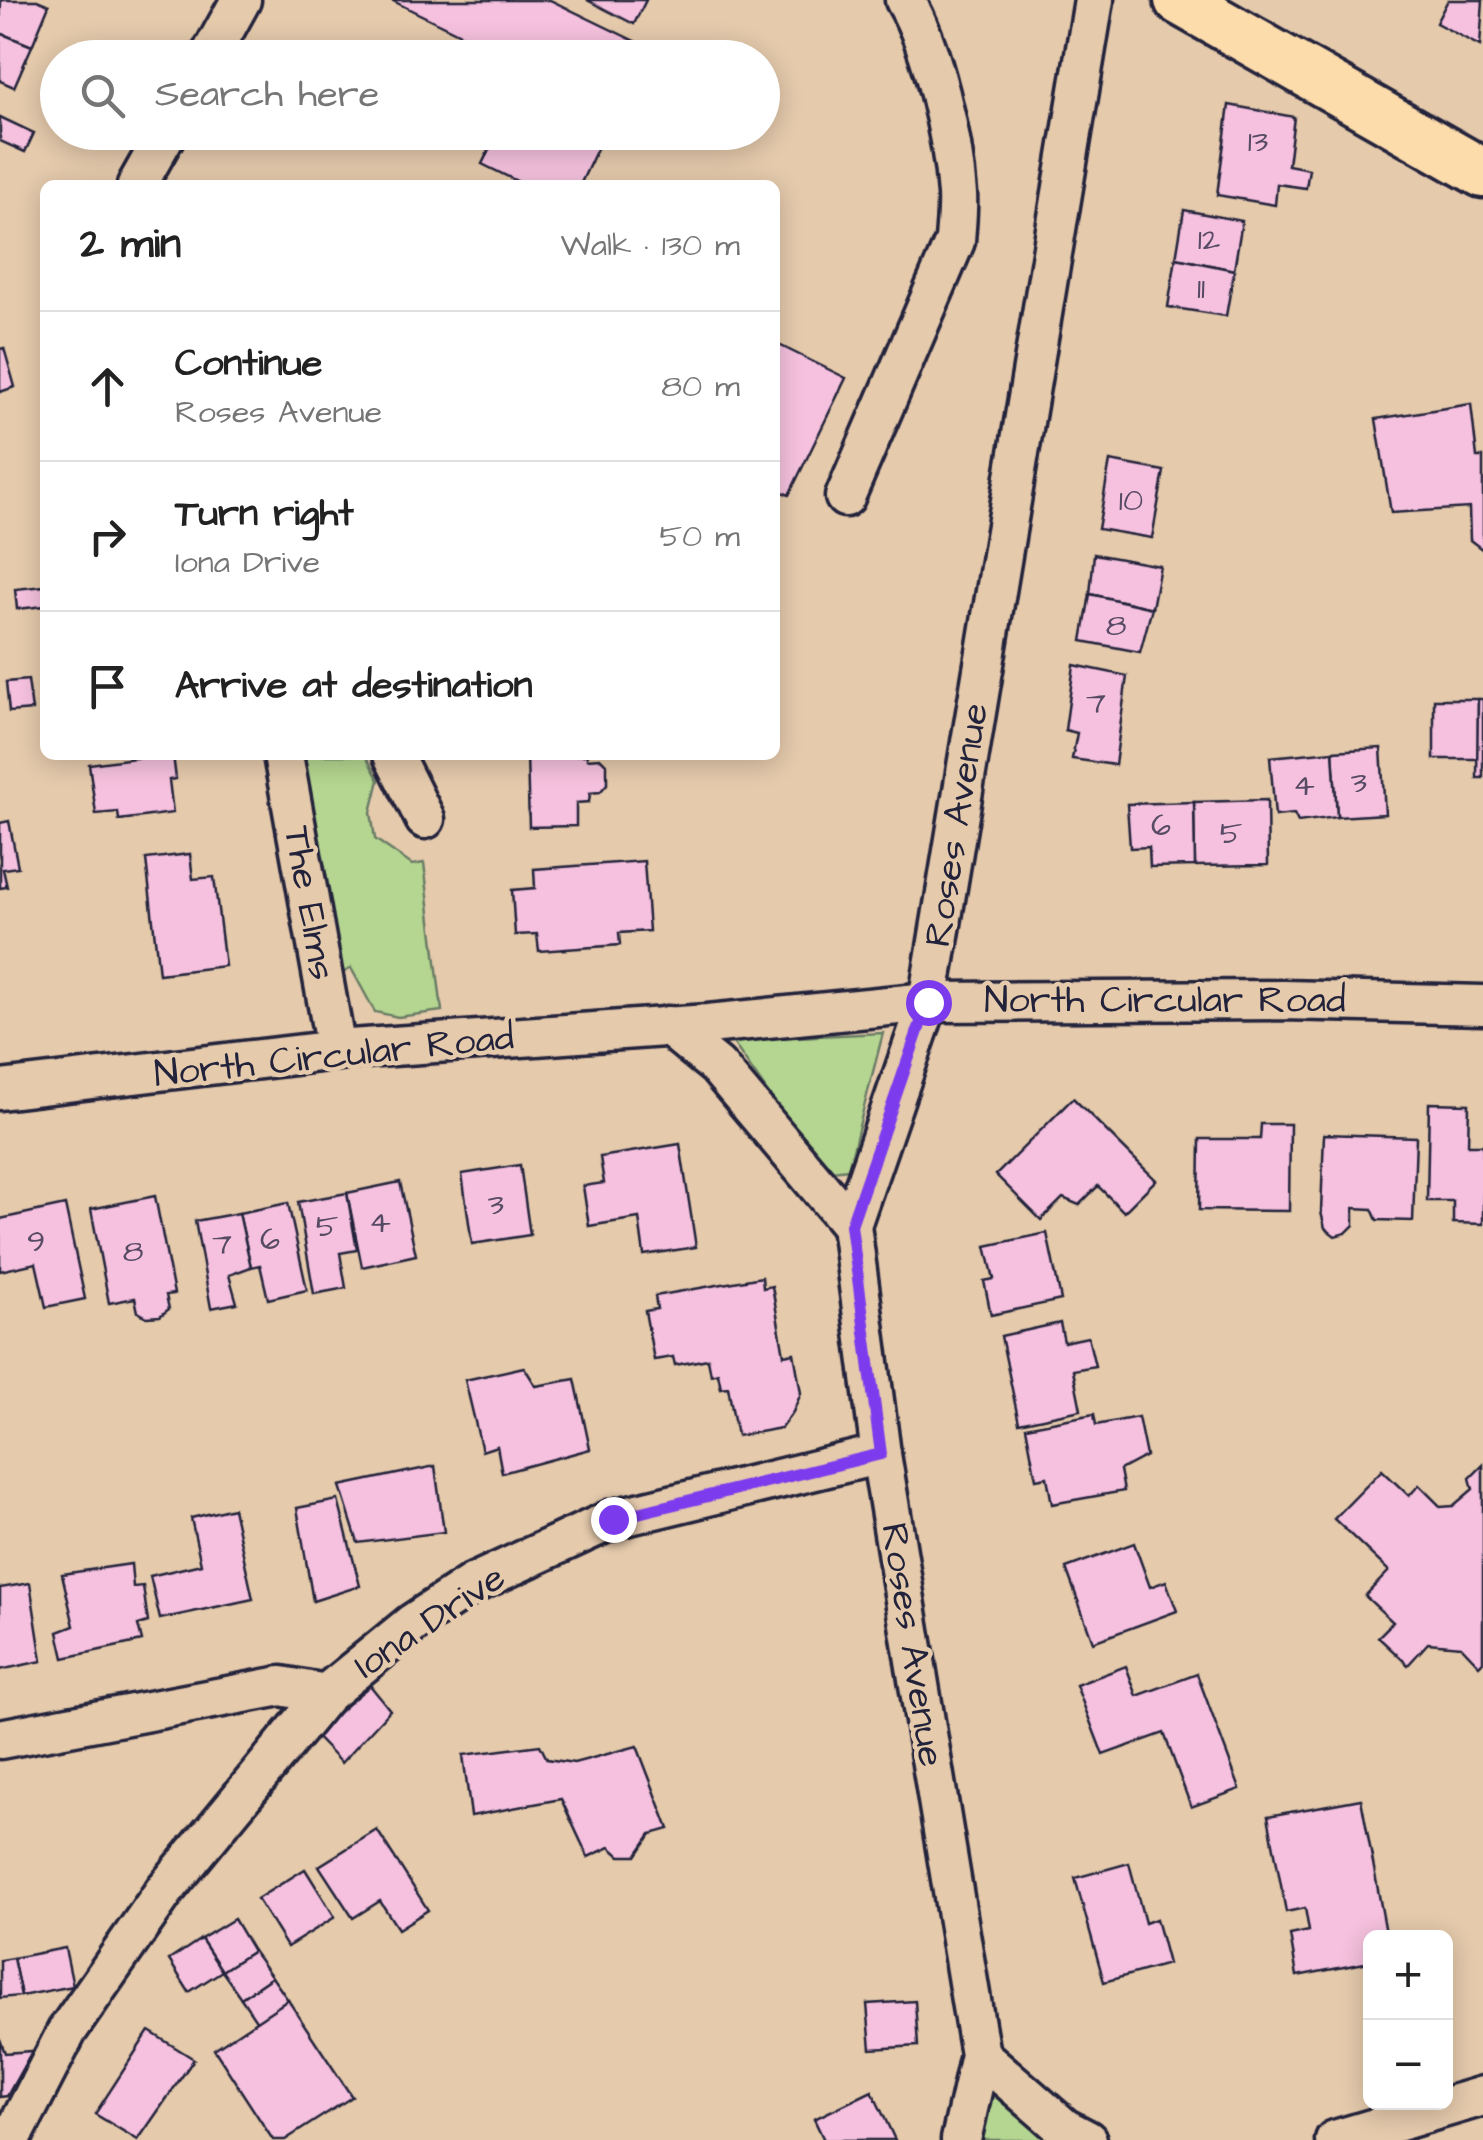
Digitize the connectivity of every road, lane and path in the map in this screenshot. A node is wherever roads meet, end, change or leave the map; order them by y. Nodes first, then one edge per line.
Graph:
1 (241, 0) edge
2 (905, 0) edge
3 (1094, 0) edge
4 (1179, 0) edge
5 (219, 40) edge
6 (157, 150) edge
7 (1483, 173) edge
8 (140, 180) edge
9 (845, 497) dead end
10 (284, 760) edge
11 (395, 760) edge
12 (425, 819) dead end
13 (928, 1002) junction
14 (1483, 1005) edge
15 (668, 1026) junction
16 (336, 1050) junction
17 (0, 1090) edge
18 (851, 1225) junction
19 (881, 1454) junction
20 (326, 1694) junction
21 (0, 1739) edge
22 (980, 2056) junction
23 (1483, 2096) edge
24 (11, 2140) edge
25 (961, 2140) edge
26 (1087, 2140) edge
27 (1335, 2140) edge

1 - 5 street
2 - 9 street
3 - 13 street, Roses Avenue
4 - 7 main road
6 - 8 street
10 - 16 street, The Elms
11 - 12 street
13 - 14 street, North Circular Road
13 - 15 street, North Circular Road
13 - 18 street, Roses Avenue
15 - 16 street, North Circular Road
15 - 18 street
16 - 17 street, North Circular Road
18 - 19 street, Roses Avenue
19 - 20 street, Iona Drive
19 - 22 street, Roses Avenue
20 - 21 street, Iona Drive
20 - 24 street, Iona Drive
22 - 25 street
22 - 26 street
23 - 27 street

